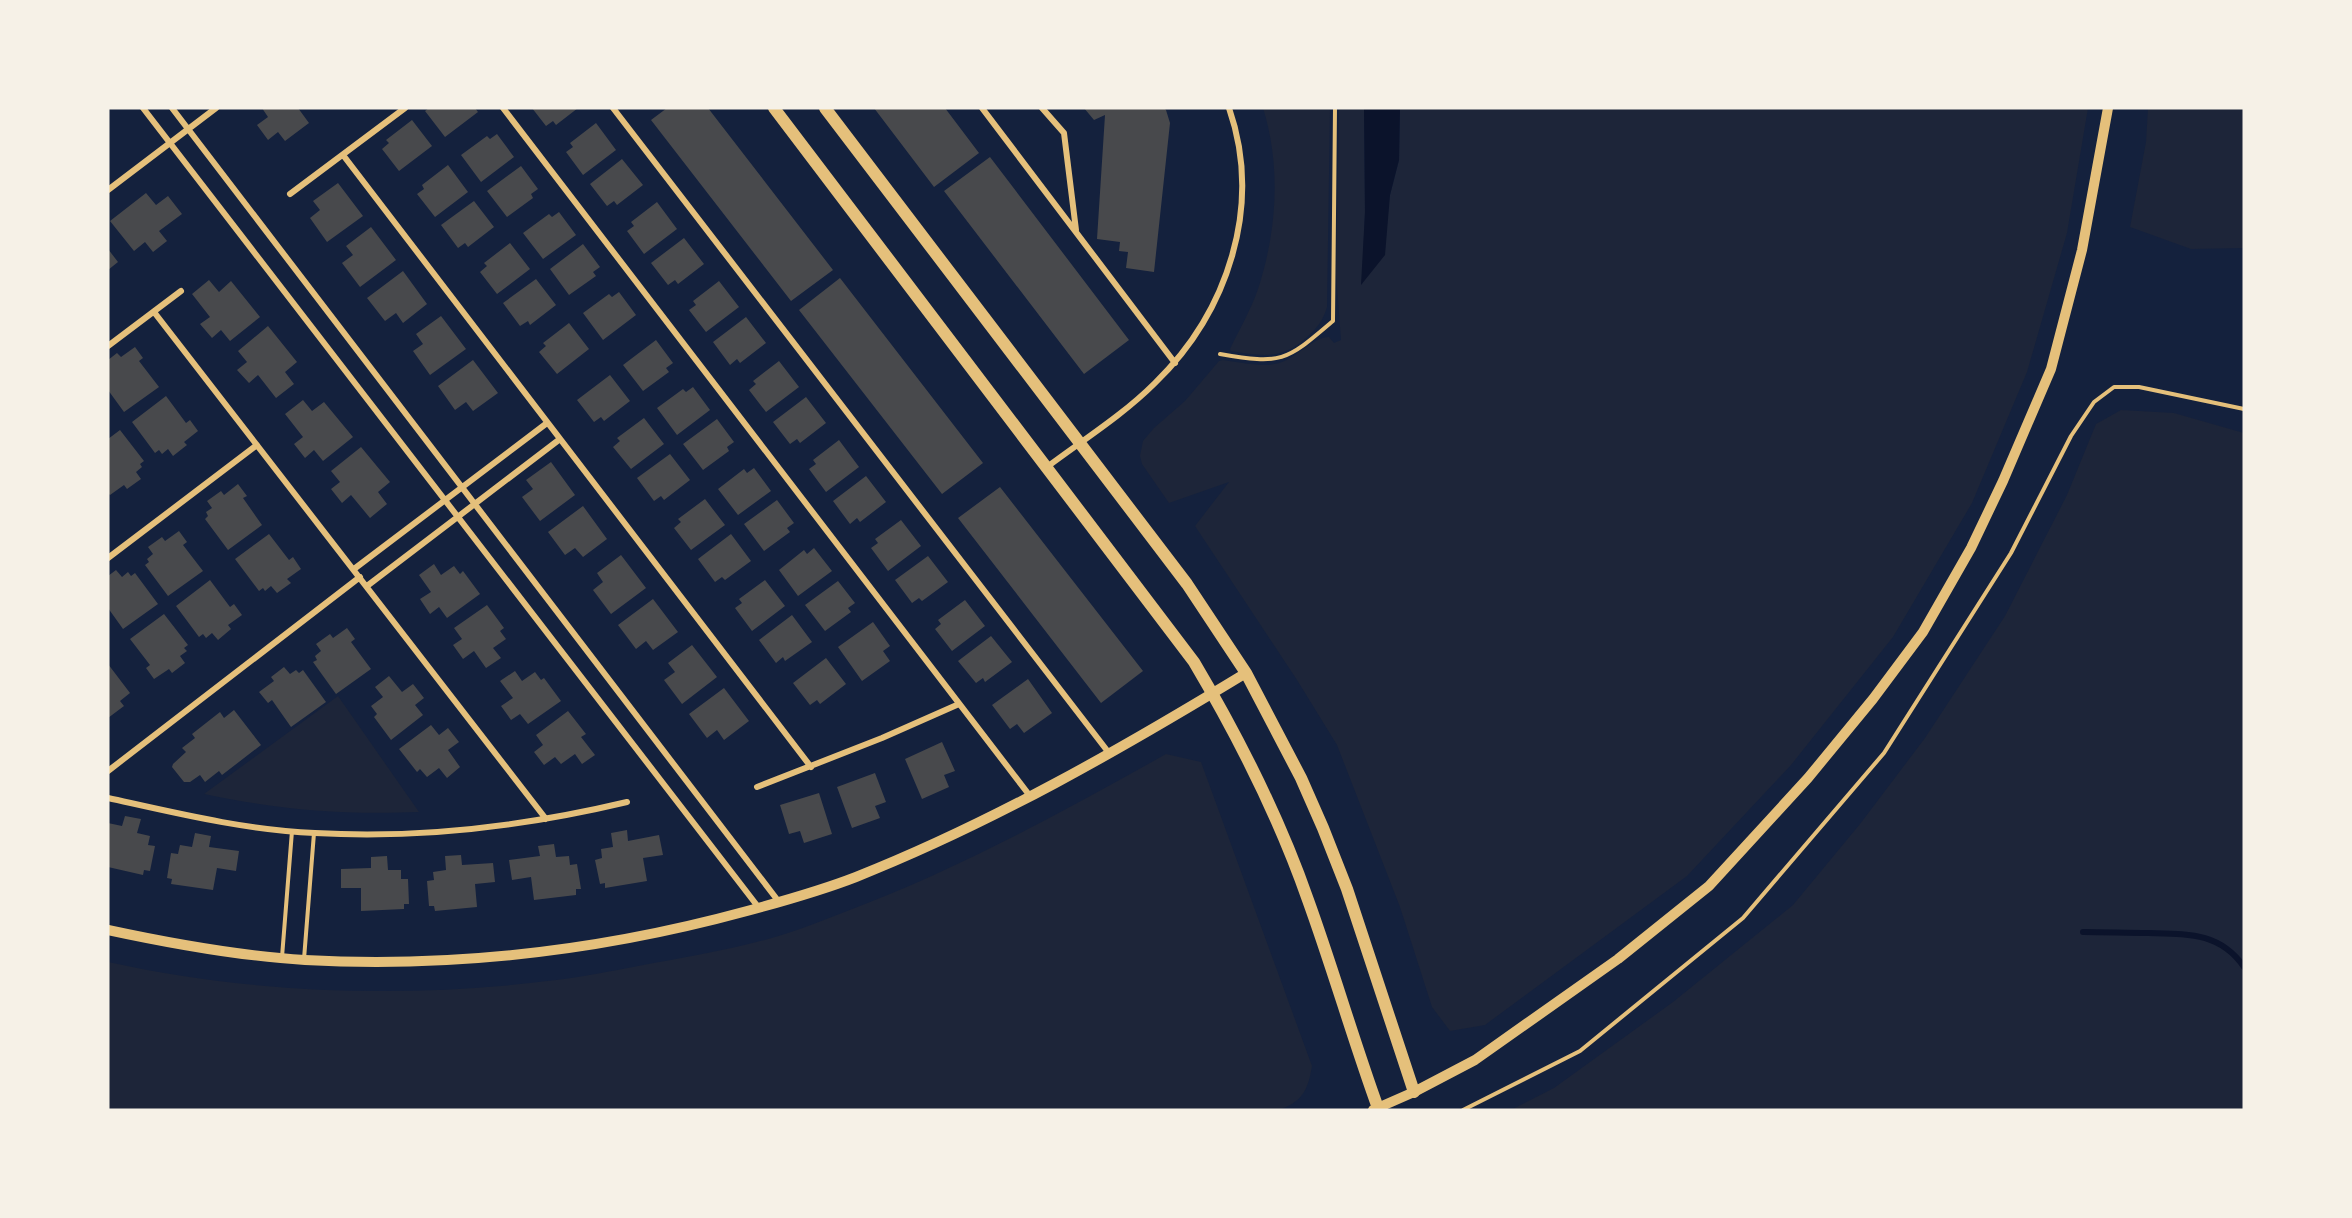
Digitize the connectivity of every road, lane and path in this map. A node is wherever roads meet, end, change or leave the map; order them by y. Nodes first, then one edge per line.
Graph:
1 (144, 108) edge
2 (172, 108) edge
3 (216, 108) edge
4 (405, 108) edge
5 (503, 108) edge
6 (613, 108) edge
7 (774, 108) edge
8 (825, 108) edge
9 (982, 108) edge
10 (1042, 108) edge
11 (1229, 108) edge
12 (1335, 108) edge
13 (2108, 108) edge
14 (188, 129) junction
15 (170, 143) junction
16 (343, 154) junction
17 (108, 190) edge
18 (290, 194) dead end
19 (1076, 230) junction
20 (181, 291) dead end
21 (154, 312) junction
22 (108, 346) edge
23 (1220, 354) dead end
24 (1175, 363) junction
25 (2244, 410) edge
26 (547, 423) junction
27 (560, 439) junction
28 (1080, 442) junction
29 (257, 445) junction
30 (1047, 467) junction
31 (462, 487) junction
32 (445, 500) junction
33 (475, 504) junction
34 (458, 517) junction
35 (108, 558) edge
36 (354, 569) junction
37 (360, 577) junction
38 (368, 586) junction
39 (1246, 673) junction
40 (1213, 693) junction
41 (959, 704) junction
42 (1109, 753) junction
43 (811, 767) junction
44 (108, 771) edge
45 (757, 787) dead end
46 (1030, 796) junction
47 (108, 798) edge
48 (627, 802) dead end
49 (546, 819) junction
50 (292, 831) junction
51 (314, 833) junction
52 (779, 902) junction
53 (759, 908) junction
54 (108, 930) edge
55 (281, 958) junction
56 (304, 960) junction
57 (1414, 1092) junction
58 (1392, 1106) edge
59 (1376, 1109) edge
60 (1463, 1110) edge

1 - 15 street
2 - 14 street
3 - 14 street
4 - 16 street
5 - 41 street
6 - 42 street
7 - 30 main road
8 - 28 main road
9 - 19 street
10 - 19 street
11 - 24 street
12 - 23 path
13 - 57 street
14 - 15 street
14 - 31 street
15 - 17 street
15 - 32 street
16 - 18 street
16 - 26 street
19 - 24 street
20 - 21 street
21 - 22 street
21 - 29 street
24 - 28 street
25 - 60 lane
26 - 27 street
26 - 31 street
27 - 33 street
27 - 43 street
28 - 30 street
28 - 39 main road
29 - 35 street
29 - 36 street
30 - 40 main road
31 - 32 street
31 - 33 street
32 - 34 street
32 - 36 street
33 - 34 street
33 - 52 street
34 - 38 street
34 - 53 street
36 - 37 street
37 - 38 street
37 - 44 street
38 - 49 street
39 - 40 street
39 - 57 main road
40 - 42 street
40 - 59 main road
41 - 43 street
41 - 46 street
42 - 46 street
43 - 45 street
46 - 52 street
47 - 50 street
48 - 49 street
49 - 51 street
50 - 51 street
50 - 55 lane
51 - 56 lane
52 - 53 street
53 - 56 street
54 - 55 street
55 - 56 street
57 - 58 street
58 - 59 street

